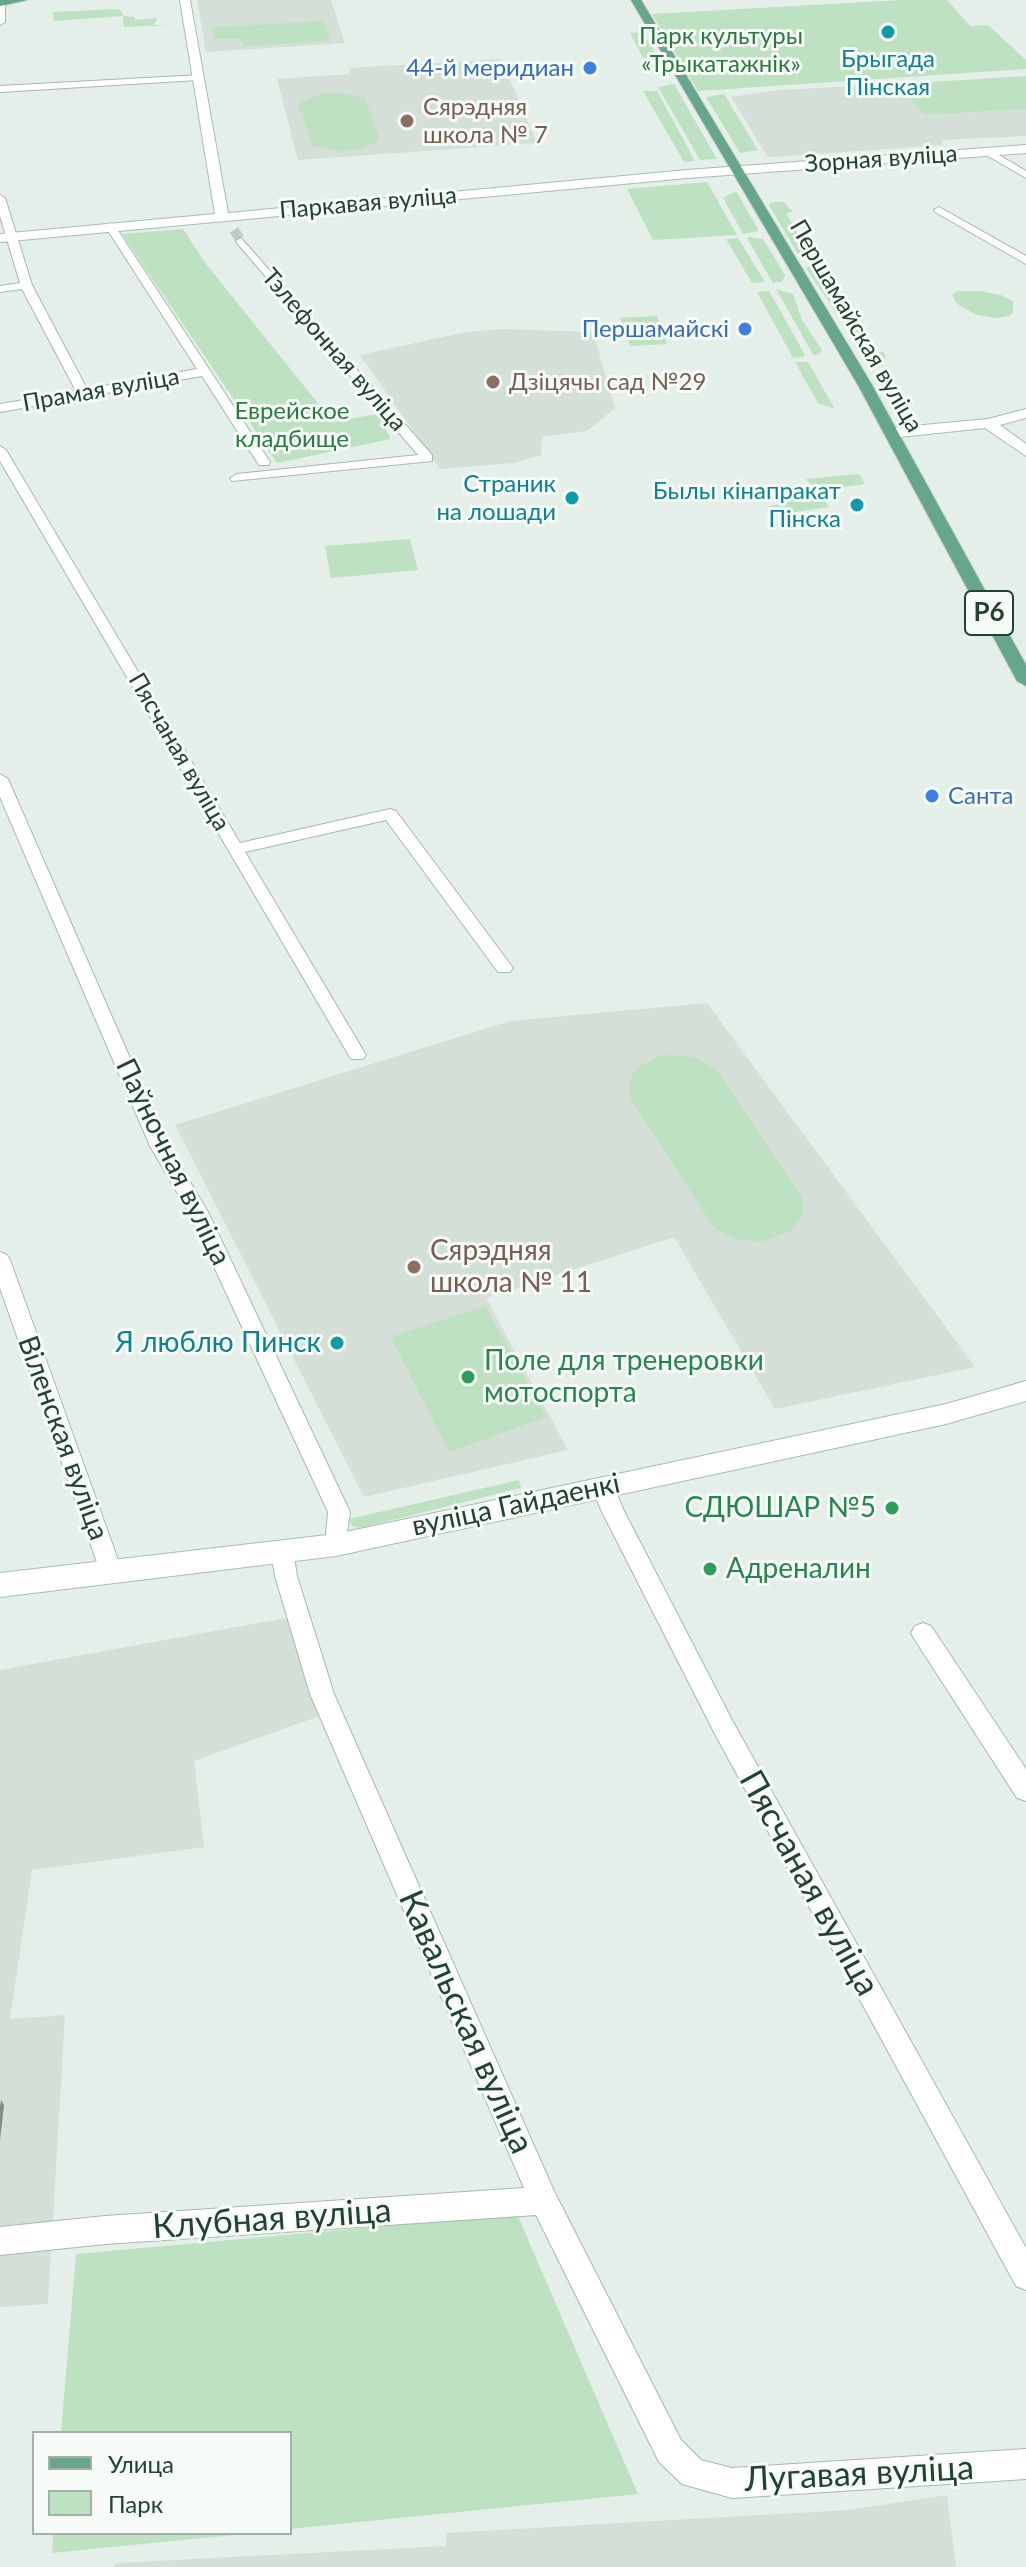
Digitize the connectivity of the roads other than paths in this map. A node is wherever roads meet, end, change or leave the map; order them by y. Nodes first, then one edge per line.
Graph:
1 (22, 0) edge
2 (185, 0) edge
3 (636, 0) edge
4 (1, 2) edge
5 (0, 22) edge
6 (198, 77) junction
7 (0, 89) edge
8 (1026, 149) edge
9 (987, 151) junction
10 (736, 170) junction
11 (1026, 175) edge
12 (0, 198) edge
13 (939, 210) dead end
14 (222, 215) junction
15 (110, 226) junction
16 (6, 237) edge
17 (1026, 261) edge
18 (26, 285) junction
19 (0, 289) edge
20 (203, 372) junction
21 (83, 393) junction
22 (0, 408) edge
23 (1026, 413) edge
24 (988, 423) junction
25 (891, 433) junction
26 (0, 450) edge
27 (1026, 451) edge
28 (264, 462) dead end
29 (237, 478) dead end
30 (1026, 681) edge
31 (0, 779) edge
32 (234, 849) junction
33 (504, 968) dead end
34 (357, 1055) dead end
35 (0, 1260) edge
36 (1024, 1394) edge
37 (603, 1486) junction
38 (336, 1545) junction
39 (282, 1551) junction
40 (111, 1571) junction
41 (0, 1585) edge
42 (923, 1633) dead end
43 (1026, 1790) edge
44 (544, 2201) junction
45 (0, 2241) edge
46 (1026, 2276) edge
47 (1026, 2464) edge
48 (693, 2473) joint

1 - 4 main road
2 - 6 street, Тэлефонная вуліца
3 - 10 main road, Першамайская вуліца / Р6
4 - 5 street
6 - 7 street
6 - 14 street, Тэлефонная вуліца
8 - 9 street, Зорная вуліца
9 - 10 street, Зорная вуліца
9 - 11 street
10 - 14 street, Паркавая вуліца
10 - 25 main road, Першамайская вуліца / Р6
12 - 16 street
13 - 17 street
14 - 15 street, Паркавая вуліца
14 - 29 street, Тэлефонная вуліца
15 - 16 street, Паркавая вуліца
15 - 20 street
16 - 18 street
18 - 19 street
18 - 21 street
20 - 21 street, Прамая вуліца
20 - 28 street
21 - 22 street, Прамая вуліца
23 - 24 street
24 - 25 street
24 - 27 street
25 - 30 main road, Першамайская вуліца / Р6
26 - 32 street, Пясчаная вуліца
31 - 38 street, Паўночная вуліца
32 - 33 street
32 - 34 street, Пясчаная вуліца
35 - 40 street, Віленская вуліца
36 - 37 street, вуліца Гайдаенкі
37 - 38 street, вуліца Гайдаенкі
37 - 46 street, Пясчаная вуліца
38 - 39 street, вуліца Гайдаенкі
39 - 40 street, вуліца Гайдаенкі
39 - 44 street, Кавальская вуліца
40 - 41 street, вуліца Гайдаенкі
42 - 43 street
44 - 45 street, Клубная вуліца
44 - 48 street, Кавальская вуліца
47 - 48 street, Лугавая вуліца

